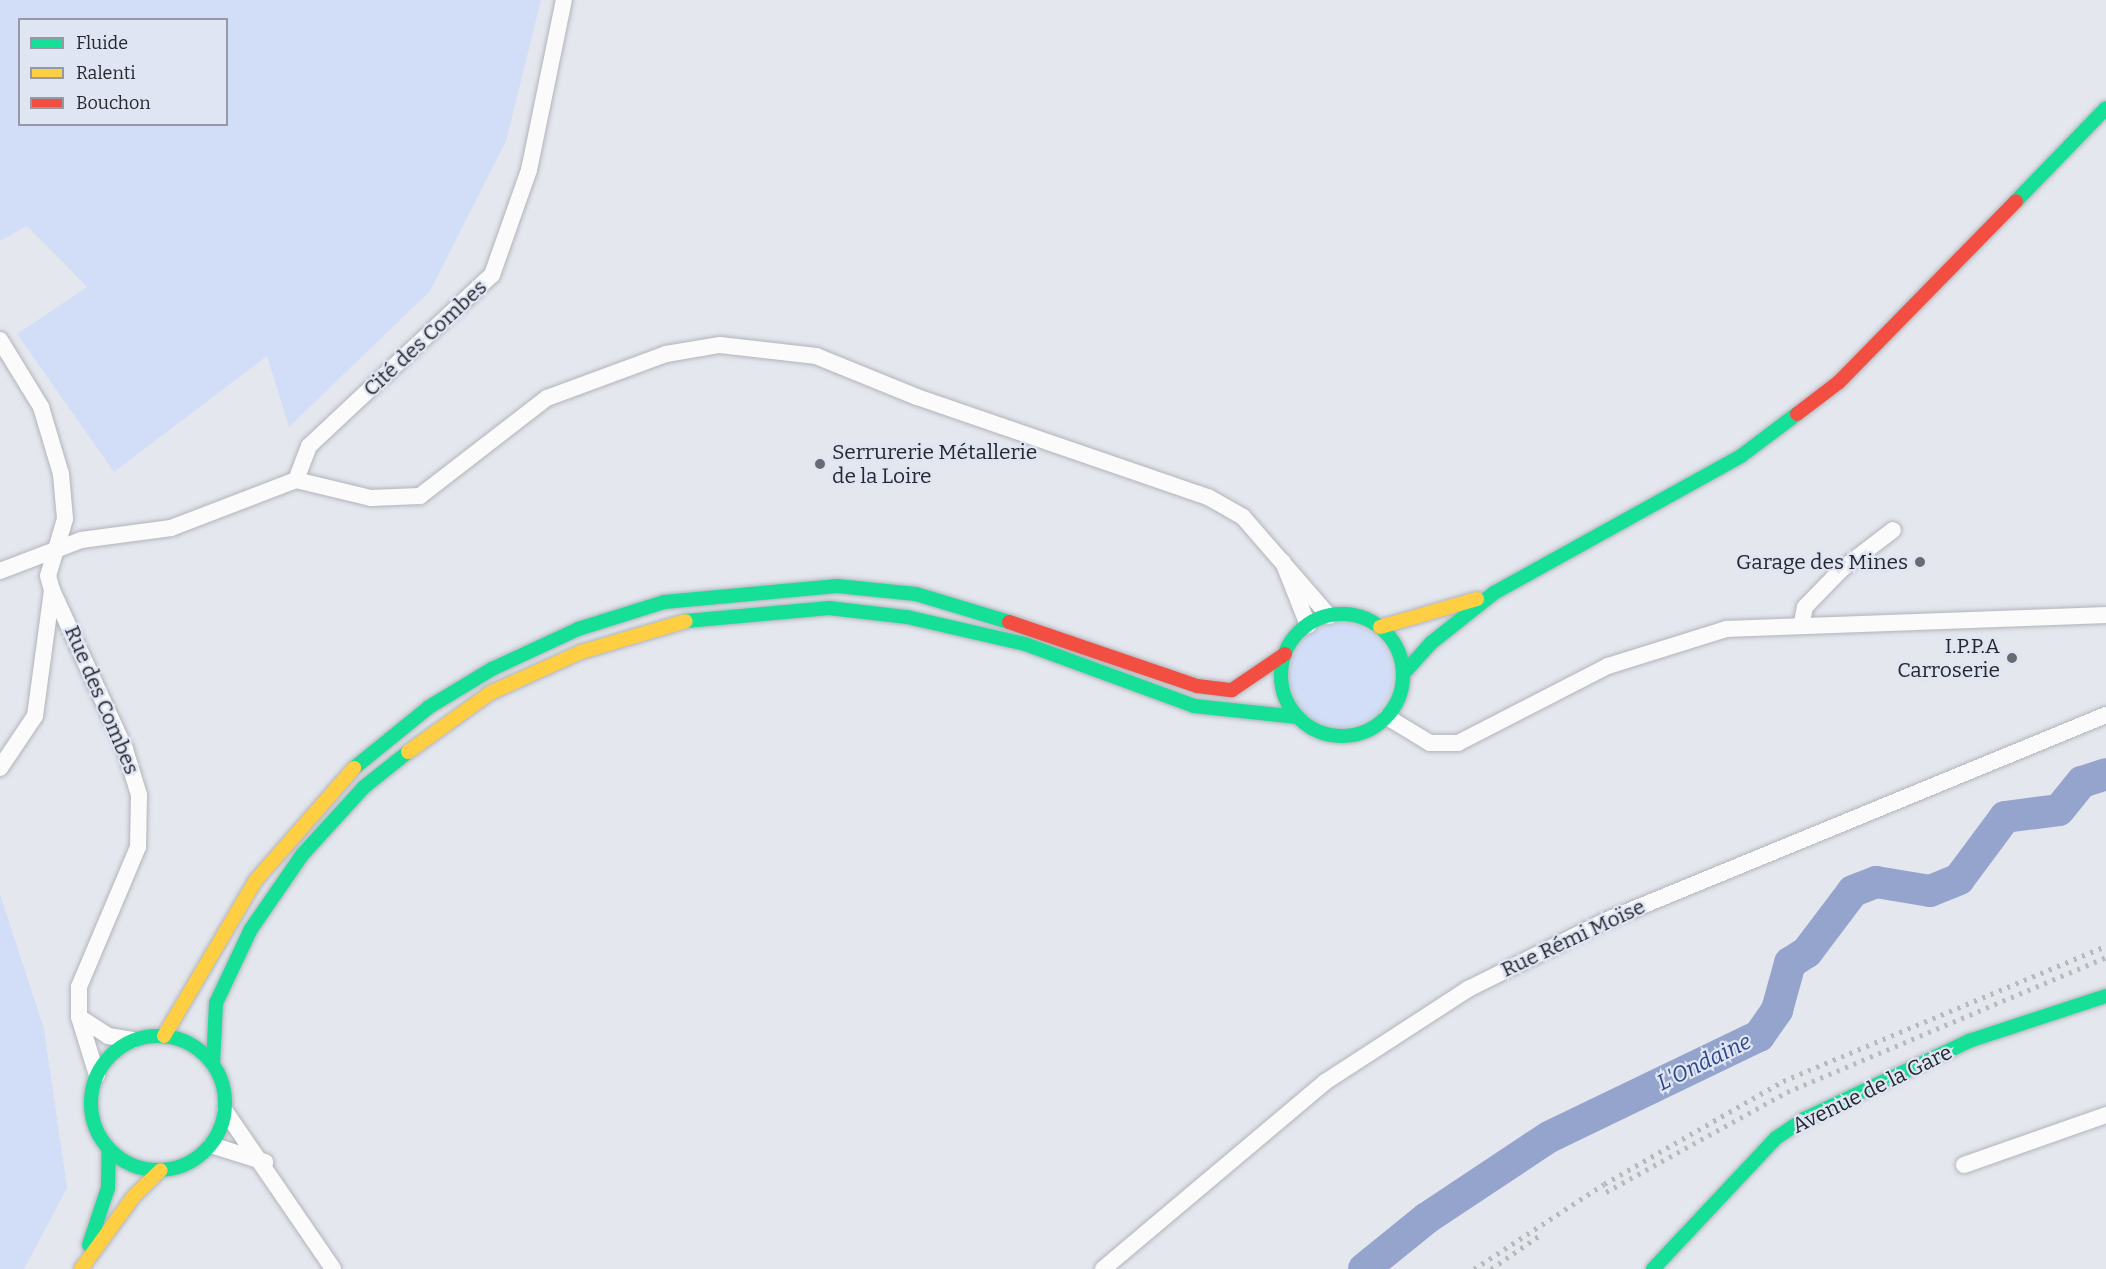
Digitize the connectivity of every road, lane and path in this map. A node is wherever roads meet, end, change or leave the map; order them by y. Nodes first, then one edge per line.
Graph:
1 (564, 0) edge
2 (2106, 108) edge
3 (0, 340) edge
4 (296, 480) junction
5 (1893, 530) dead end
6 (55, 554) junction
7 (1282, 562) junction
8 (0, 571) edge
9 (52, 590) junction
10 (1494, 593) junction
11 (2106, 615) edge
12 (1329, 616) junction
13 (1802, 622) junction
14 (1308, 625) junction
15 (1380, 627) junction
16 (1285, 654) junction
17 (1403, 674) junction
18 (2106, 715) edge
19 (1297, 717) junction
20 (1387, 717) junction
21 (0, 768) edge
22 (2106, 996) edge
23 (79, 1017) junction
24 (164, 1036) junction
25 (133, 1040) junction
26 (213, 1064) junction
27 (97, 1075) junction
28 (225, 1111) junction
29 (2106, 1115) edge
30 (211, 1145) junction
31 (109, 1149) junction
32 (265, 1162) junction
33 (1964, 1164) dead end
34 (160, 1170) junction
35 (333, 1269) edge
36 (1103, 1269) edge
37 (1653, 1269) edge

1 - 4 street, Cité des Combes
2 - 10 main road
3 - 6 street
4 - 6 street
4 - 7 street
5 - 13 street
6 - 8 street
6 - 9 street, Rue des Combes
7 - 12 street
7 - 14 street
9 - 21 street, Rue des Combes
9 - 23 street, Rue des Combes
10 - 15 main road
10 - 17 main road
11 - 13 street
12 - 14 main road
12 - 15 main road
13 - 20 street
14 - 16 main road
15 - 17 main road
16 - 19 main road
16 - 24 main road
17 - 20 main road
18 - 36 street, Rue Rémi Moïse
19 - 20 main road
19 - 26 main road
22 - 37 main road, Avenue de la Gare
23 - 25 street
23 - 27 street, Rue des Combes
24 - 25 main road
24 - 26 main road
25 - 27 main road
26 - 28 main road
27 - 31 main road
28 - 30 main road
28 - 32 street
29 - 33 street
30 - 32 street
30 - 34 main road
31 - 34 main road
31 - 34 main road
32 - 35 street

